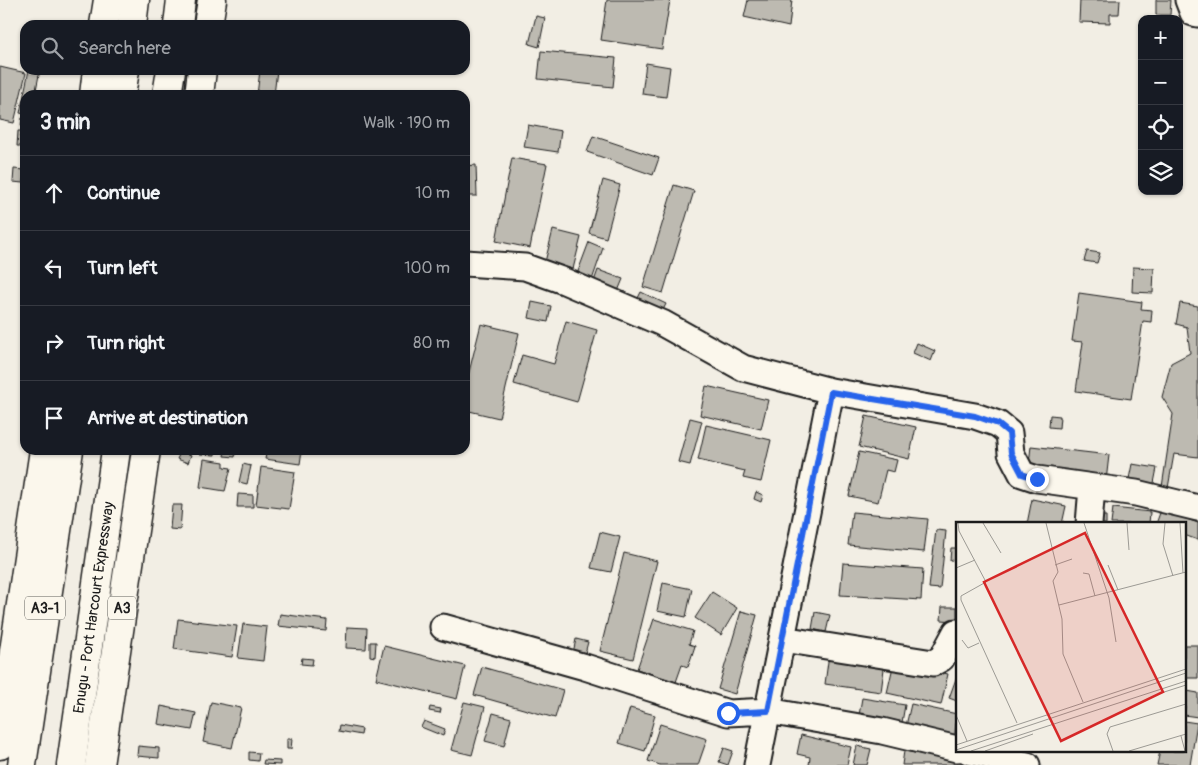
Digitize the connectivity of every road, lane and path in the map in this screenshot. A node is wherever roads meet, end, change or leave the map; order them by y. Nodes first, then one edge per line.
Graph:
1 (108, 0) edge
2 (135, 0) edge
3 (181, 0) edge
4 (212, 0) edge
5 (1188, 0) edge
6 (1198, 14) edge
7 (105, 20) edge
8 (133, 20) edge
9 (179, 20) edge
10 (209, 20) edge
11 (96, 75) edge
12 (124, 75) edge
13 (170, 75) edge
14 (201, 75) edge
15 (95, 90) edge
16 (122, 90) edge
17 (169, 90) edge
18 (200, 90) edge
19 (470, 264) edge
20 (831, 392) junction
21 (43, 455) edge
22 (68, 455) edge
23 (115, 455) edge
24 (145, 455) edge
25 (1092, 487) junction
26 (1198, 508) edge
27 (1089, 522) edge
28 (443, 627) dead end
29 (956, 632) edge
30 (782, 639) junction
31 (768, 711) junction
32 (0, 745) edge
33 (956, 749) edge
34 (972, 752) edge
35 (22, 765) edge
36 (71, 765) edge
37 (99, 765) edge
38 (757, 765) edge
39 (1027, 765) edge

1 - 7 main road
2 - 8 main road
3 - 9 main road
4 - 10 main road
5 - 6 street
11 - 15 main road
12 - 16 main road
13 - 17 main road
14 - 18 main road
19 - 20 street
20 - 25 street
20 - 30 street
21 - 32 main road
22 - 35 main road, A3-1
23 - 36 main road, Enugu - Port Harcourt Expressway
24 - 37 main road, Enugu - Port Harcourt Expressway / A3
25 - 26 street
25 - 27 street
28 - 31 street
29 - 30 street
30 - 31 street
31 - 33 street
31 - 38 street
34 - 39 street

